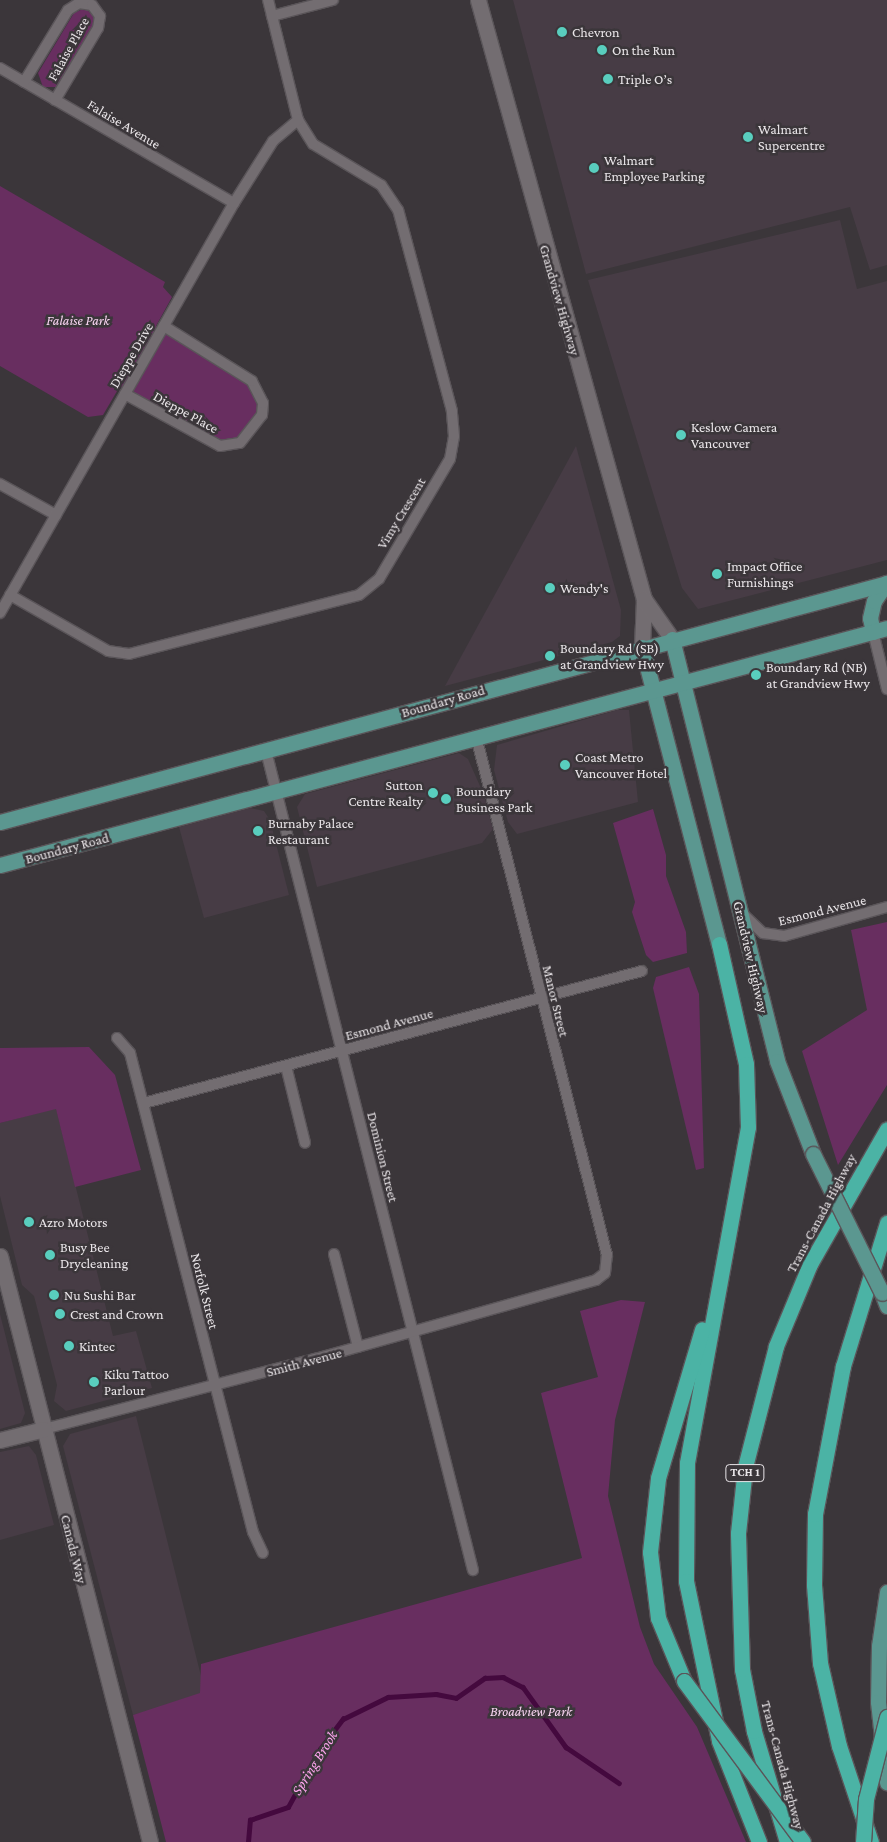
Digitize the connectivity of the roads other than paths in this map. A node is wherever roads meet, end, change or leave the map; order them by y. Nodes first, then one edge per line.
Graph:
1 (268, 0) edge
2 (333, 0) edge
3 (478, 0) edge
4 (272, 16) junction
5 (0, 68) edge
6 (24, 82) junction
7 (56, 100) junction
8 (298, 120) junction
9 (234, 202) junction
10 (164, 326) junction
11 (125, 394) junction
12 (0, 484) edge
13 (56, 515) junction
14 (887, 583) edge
15 (10, 595) junction
16 (644, 599) junction
17 (0, 613) edge
18 (880, 630) edge
19 (672, 640) junction
20 (642, 647) junction
21 (681, 683) junction
22 (887, 689) edge
23 (651, 690) junction
24 (476, 736) junction
25 (266, 751) junction
26 (276, 791) junction
27 (0, 822) edge
28 (0, 866) edge
29 (887, 907) edge
30 (742, 913) junction
31 (718, 944) joint
32 (642, 971) dead end
33 (541, 997) junction
34 (117, 1038) dead end
35 (342, 1051) junction
36 (286, 1066) junction
37 (144, 1103) junction
38 (887, 1129) edge
39 (305, 1143) dead end
40 (887, 1223) edge
41 (334, 1254) dead end
42 (0, 1256) edge
43 (605, 1273) joint
44 (717, 1285) junction
45 (885, 1300) edge
46 (413, 1332) junction
47 (358, 1347) junction
48 (215, 1385) junction
49 (44, 1429) junction
50 (0, 1440) edge
51 (263, 1553) dead end
52 (473, 1570) dead end
53 (887, 1592) edge
54 (887, 1717) edge
55 (887, 1782) edge
56 (150, 1842) edge
57 (759, 1842) edge
58 (788, 1842) edge
59 (803, 1842) edge
60 (863, 1842) edge
61 (872, 1842) edge

1 - 4 street, Vimy Crescent
2 - 4 street
3 - 16 main road, Grandview Highway
4 - 8 street, Vimy Crescent
5 - 6 street, Falaise Avenue
6 - 7 street, Falaise Avenue
6 - 7 street, Falaise Place
7 - 9 street, Falaise Avenue
8 - 9 street, Dieppe Drive
8 - 15 street, Vimy Crescent
9 - 10 street, Dieppe Drive
10 - 11 street, Dieppe Drive
10 - 11 street, Dieppe Place
11 - 13 street, Dieppe Drive
12 - 13 street
13 - 15 street, Dieppe Drive
14 - 18 main road
14 - 19 main road, Boundary Road
15 - 17 street, Dieppe Drive
16 - 19 main road, Grandview Highway
16 - 20 main road, Grandview Highway
18 - 21 main road, Boundary Road
18 - 22 street
19 - 20 main road, Boundary Road
19 - 21 main road, Grandview Highway
20 - 23 main road, Grandview Highway
20 - 25 main road, Boundary Road
21 - 23 main road, Boundary Road
21 - 30 main road, Grandview Highway
23 - 24 main road, Boundary Road
23 - 31 main road, Grandview Highway
24 - 26 main road, Boundary Road
24 - 33 street, Manor Street
25 - 26 street, Dominion Street
25 - 27 main road, Boundary Road
26 - 28 main road, Boundary Road
26 - 35 street, Dominion Street
29 - 30 street, Esmond Avenue
30 - 45 main road, Grandview Highway, bridge
31 - 44 highway
32 - 33 street, Esmond Avenue
33 - 35 street, Esmond Avenue
33 - 43 street, Manor Street
34 - 37 street, Norfolk Street
35 - 36 street, Esmond Avenue
35 - 46 street, Dominion Street
36 - 37 street, Esmond Avenue
36 - 39 street
37 - 48 street, Norfolk Street
38 - 58 highway, Trans-Canada Highway / TCH 1
40 - 61 highway
41 - 47 street
42 - 49 main road, Canada Way
43 - 46 street, Smith Avenue
44 - 57 highway
44 - 59 highway, bridge
46 - 47 street, Smith Avenue
46 - 52 street, Dominion Street
47 - 48 street, Smith Avenue
48 - 49 street, Smith Avenue
48 - 51 street, Norfolk Street
49 - 50 main road, Smith Avenue
49 - 56 main road, Canada Way
53 - 55 main road
54 - 60 highway, bridge

